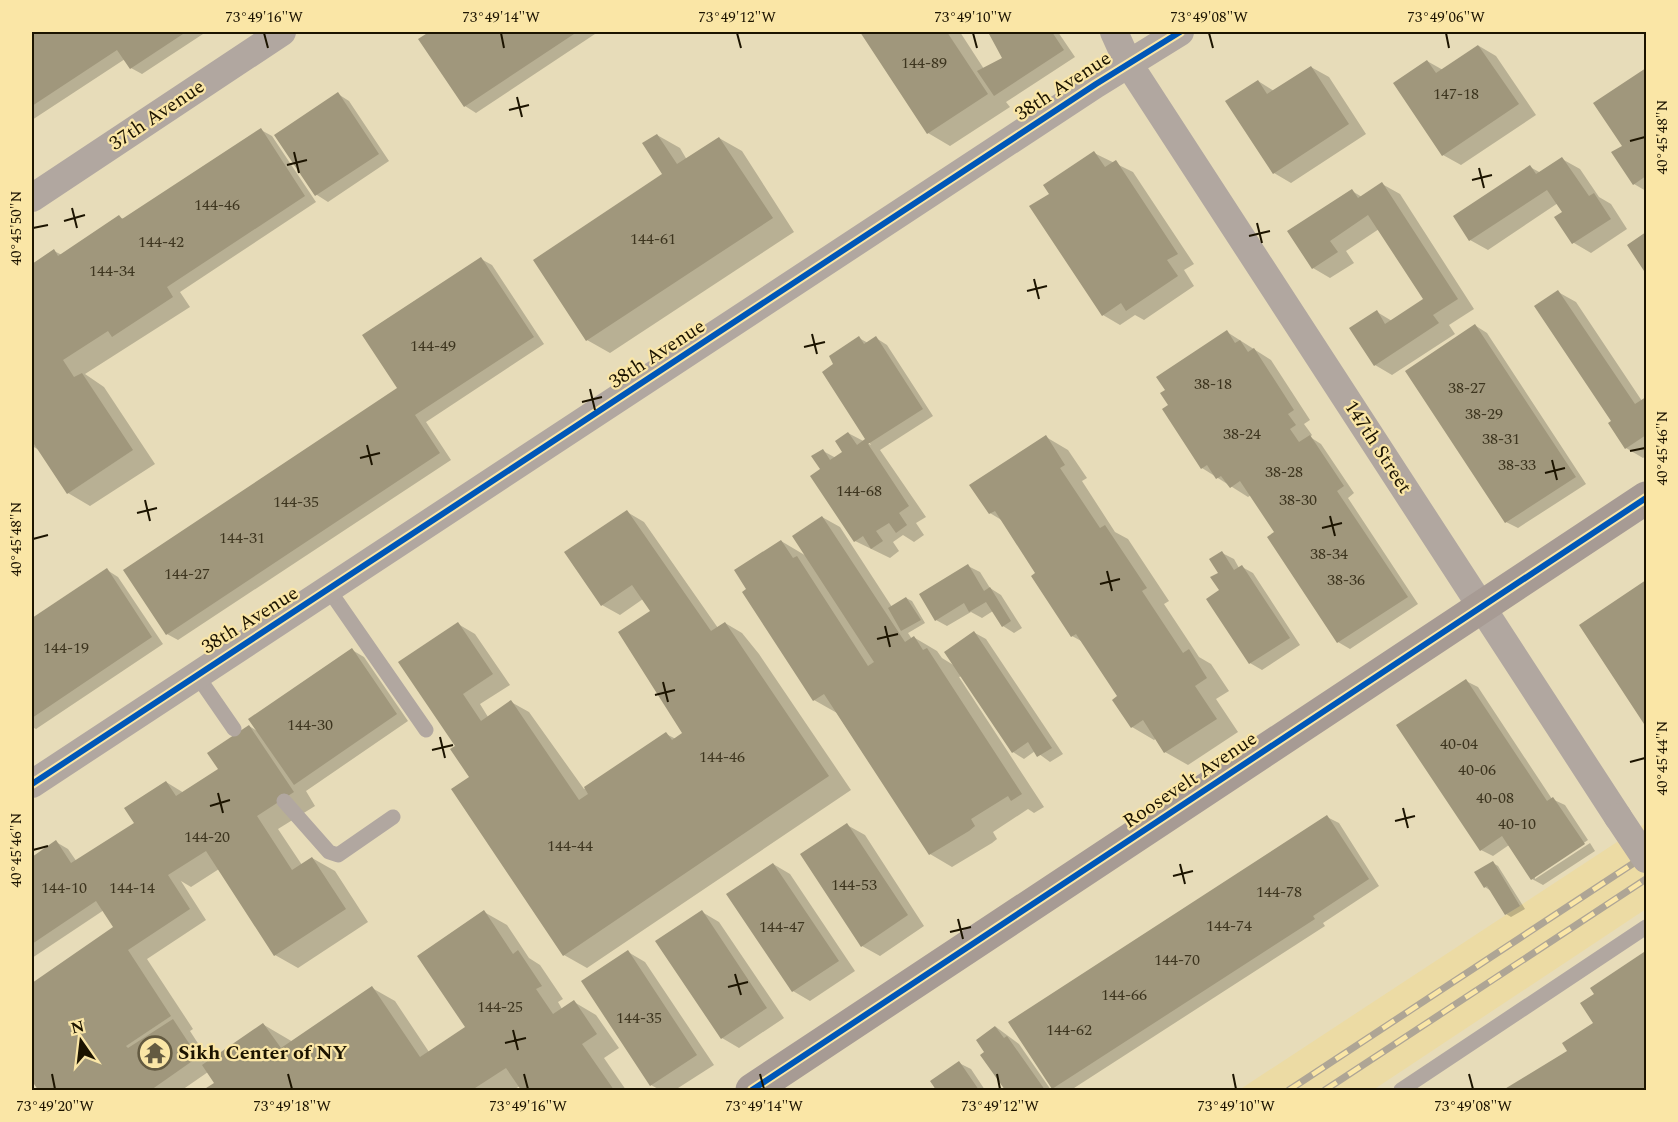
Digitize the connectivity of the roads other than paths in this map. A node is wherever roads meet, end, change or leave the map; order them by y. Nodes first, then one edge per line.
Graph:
1 (282, 32) edge
2 (1114, 32) edge
3 (1180, 32) edge
4 (1128, 63) junction
5 (32, 198) edge
6 (1647, 498) edge
7 (329, 590) junction
8 (1482, 607) junction
9 (196, 674) junction
10 (234, 729) dead end
11 (426, 730) dead end
12 (32, 784) edge
13 (284, 801) dead end
14 (393, 817) dead end
15 (1647, 860) edge
16 (1647, 927) edge
17 (752, 1090) edge
18 (1401, 1090) edge

1 - 5 street, 37th Avenue
2 - 4 street, 147th Street
3 - 4 street, 38th Avenue
4 - 7 street, 38th Avenue
4 - 8 street, 147th Street
6 - 8 street, Roosevelt Avenue
7 - 9 street, 38th Avenue
7 - 11 lane
8 - 15 street, 147th Street, bridge
8 - 17 street, Roosevelt Avenue
9 - 10 lane
9 - 12 street, 38th Avenue
13 - 14 lane
16 - 18 lane

